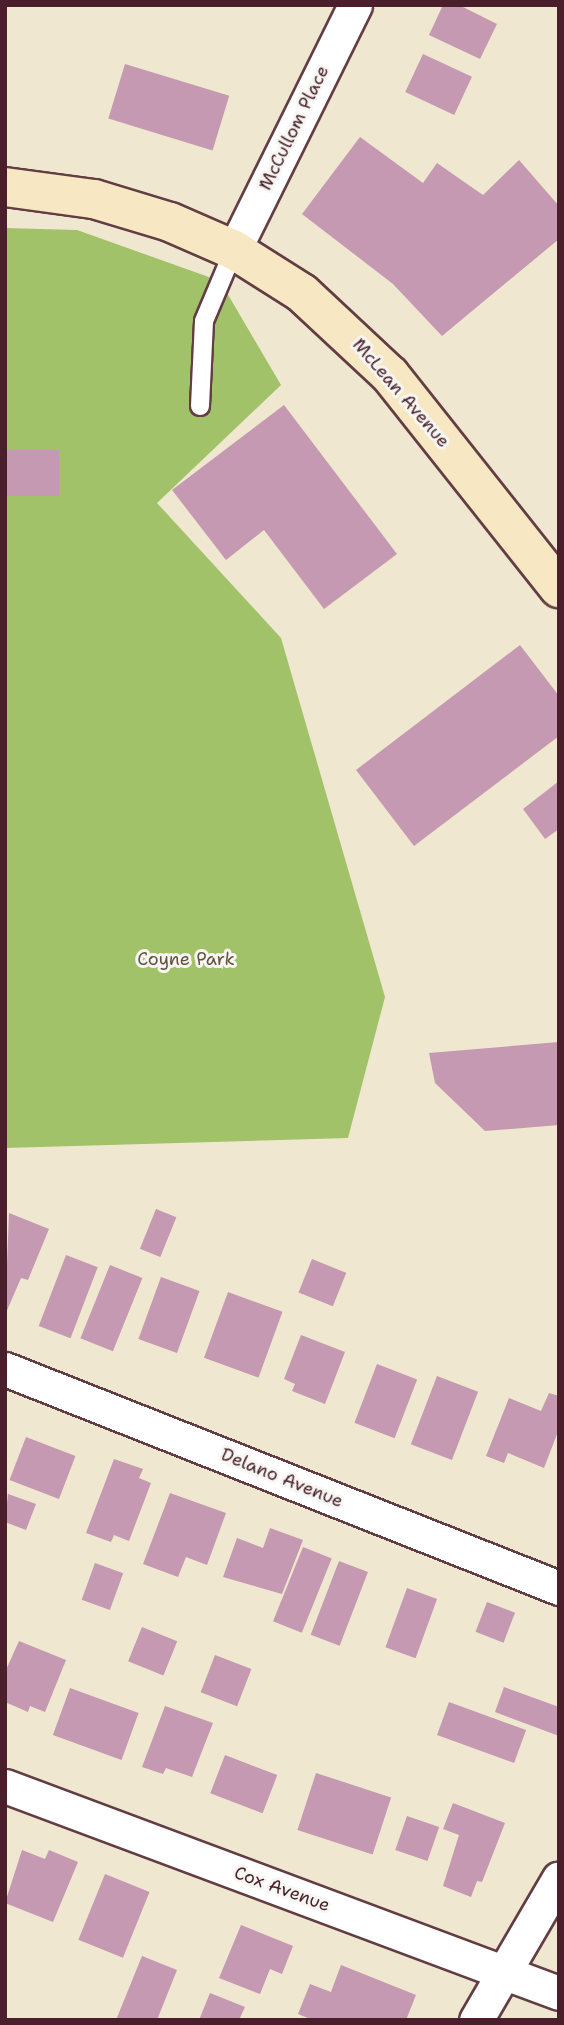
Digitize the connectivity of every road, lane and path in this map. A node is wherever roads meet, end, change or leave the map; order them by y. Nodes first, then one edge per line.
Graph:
1 (355, 5) edge
2 (5, 187) edge
3 (234, 250) junction
4 (200, 406) dead end
5 (559, 588) edge
6 (5, 1369) edge
7 (559, 1588) edge
8 (5, 1786) edge
9 (559, 1878) edge
10 (503, 1972) junction
11 (559, 1993) edge
12 (476, 2020) edge

1 - 3 street, McCullom Place
2 - 3 street, McLean Avenue
3 - 4 lane
3 - 5 street, McLean Avenue
6 - 7 street, Delano Avenue
8 - 10 street, Cox Avenue
9 - 10 street
10 - 11 street, Cox Avenue
10 - 12 street

